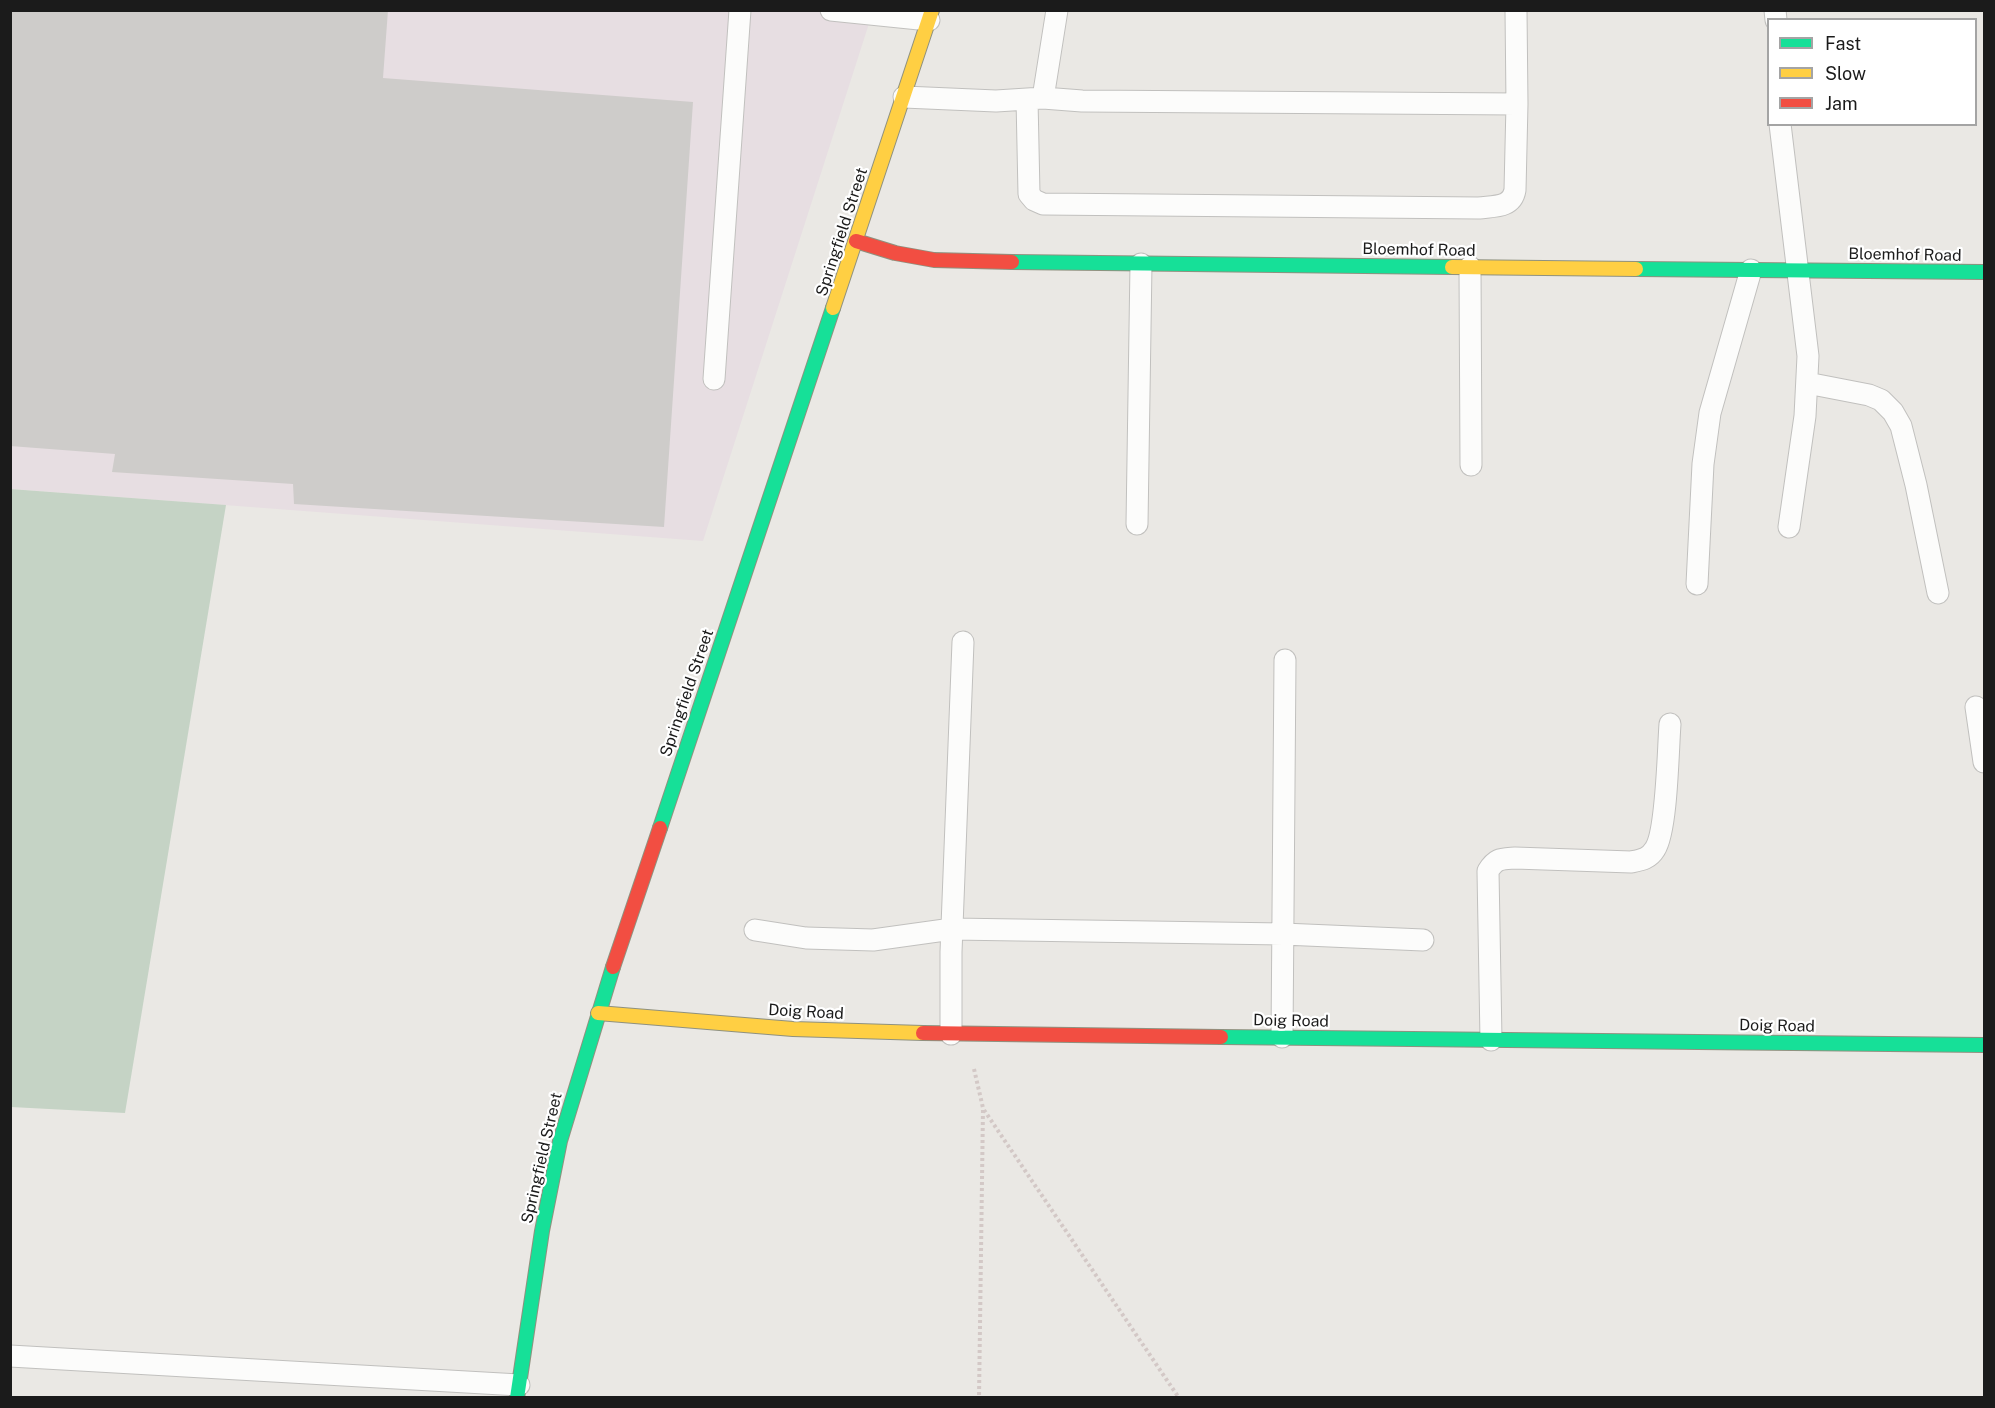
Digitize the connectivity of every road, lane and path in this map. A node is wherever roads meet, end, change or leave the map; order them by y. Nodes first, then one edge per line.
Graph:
1 (740, 10) edge
2 (831, 10) edge
3 (1057, 10) edge
4 (1516, 10) edge
5 (931, 15) edge
6 (904, 97) junction
7 (1035, 99) junction
8 (1517, 104) junction
9 (1780, 126) edge
10 (856, 241) junction
11 (1141, 264) junction
12 (1470, 267) junction
13 (1751, 270) junction
14 (1798, 270) junction
15 (1984, 272) edge
16 (714, 379) dead end
17 (1807, 383) junction
18 (1471, 465) dead end
19 (1137, 524) dead end
20 (1789, 527) dead end
21 (1697, 584) dead end
22 (1938, 593) dead end
23 (963, 642) dead end
24 (1285, 660) dead end
25 (1976, 707) dead end
26 (1670, 724) dead end
27 (1984, 762) edge
28 (952, 929) junction
29 (755, 930) dead end
30 (1283, 934) junction
31 (1424, 940) dead end
32 (598, 1013) junction
33 (959, 1034) junction
34 (1282, 1037) junction
35 (1491, 1040) junction
36 (1984, 1045) edge
37 (983, 1108) junction
38 (10, 1356) edge
39 (518, 1391) edge
40 (979, 1398) edge
41 (1179, 1398) edge

1 - 16 lane
2 - 5 lane
3 - 7 lane
4 - 8 lane
5 - 6 street, Springfield Street
6 - 7 lane
6 - 10 street, Springfield Street
7 - 8 lane
7 - 8 lane
9 - 14 lane
10 - 11 street, Bloemhof Road
10 - 32 street, Springfield Street
11 - 12 street, Bloemhof Road
11 - 19 lane
12 - 13 street, Bloemhof Road
12 - 18 lane
13 - 14 street, Bloemhof Road
13 - 21 lane
14 - 15 street, Bloemhof Road
14 - 17 lane
17 - 20 lane
17 - 22 lane
23 - 28 lane
24 - 30 lane
25 - 27 lane
26 - 35 lane
28 - 29 lane
28 - 30 lane
28 - 33 lane
30 - 31 lane
30 - 34 lane
32 - 33 street, Doig Road
32 - 39 street, Springfield Street
33 - 34 street, Doig Road
33 - 37 path
34 - 35 street, Doig Road
35 - 36 street, Doig Road
37 - 40 path
37 - 41 path
38 - 39 lane

